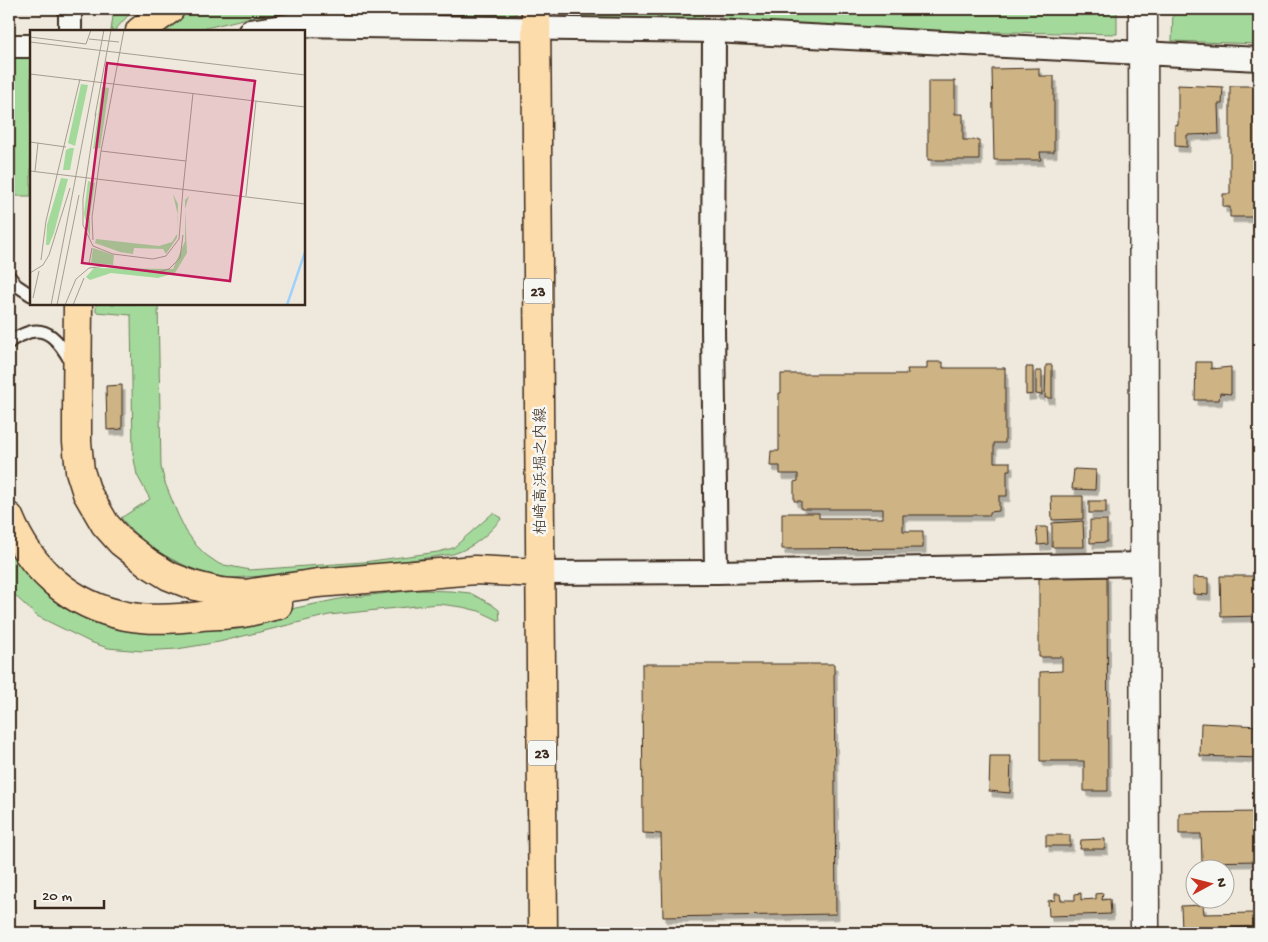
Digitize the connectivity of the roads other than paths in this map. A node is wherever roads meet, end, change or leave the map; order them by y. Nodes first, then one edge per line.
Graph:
1 (70, 9) edge
2 (170, 9) edge
3 (1143, 9) edge
4 (536, 18) edge
5 (70, 30) edge
6 (141, 30) edge
7 (257, 30) edge
8 (714, 31) junction
9 (9, 46) edge
10 (30, 46) edge
11 (1142, 54) junction
12 (1259, 59) edge
13 (9, 276) edge
14 (30, 294) edge
15 (78, 305) edge
16 (9, 344) edge
17 (78, 372) junction
18 (9, 517) edge
19 (1145, 564) junction
20 (716, 572) junction
21 (540, 573) junction
22 (393, 576) junction
23 (543, 933) edge
24 (1145, 933) edge

1 - 5 street
2 - 6 main road
3 - 11 street
4 - 7 street
4 - 8 street
4 - 21 main road, 柏崎高浜堀之内線 / 23
8 - 11 street
8 - 20 street
9 - 10 street
11 - 12 street
11 - 19 street
13 - 14 lane
15 - 17 main road
16 - 17 lane
17 - 22 main road
18 - 22 main road
19 - 20 street
19 - 24 street
20 - 21 street
21 - 22 main road
21 - 23 main road, 柏崎高浜堀之内線 / 23

